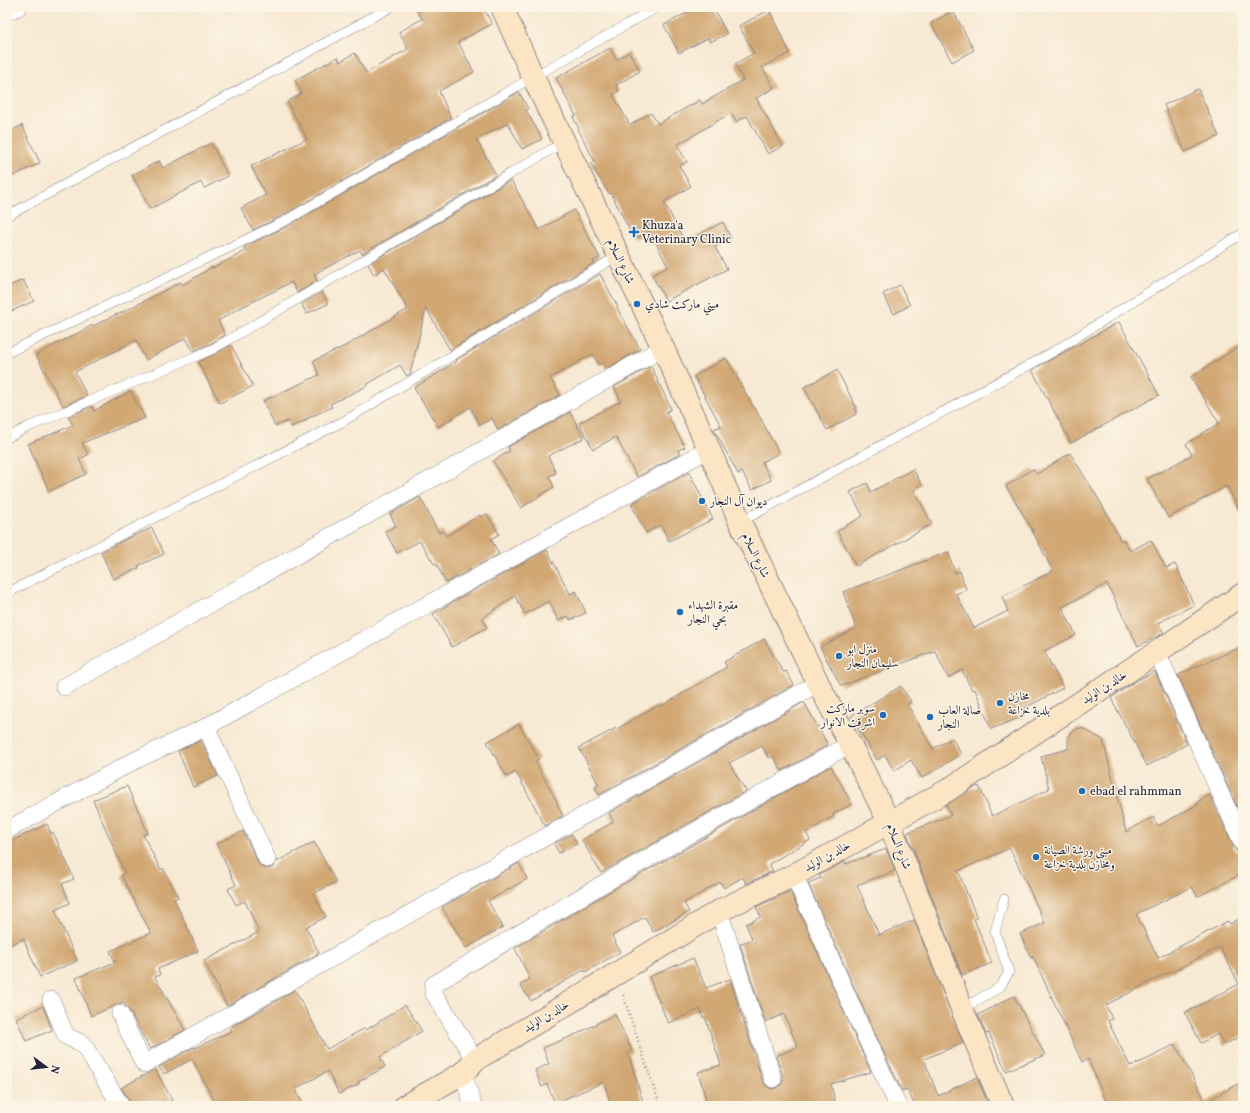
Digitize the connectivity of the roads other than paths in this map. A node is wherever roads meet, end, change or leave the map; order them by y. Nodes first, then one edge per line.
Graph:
1 (18, 7) edge
2 (391, 7) edge
3 (502, 7) edge
4 (658, 7) edge
5 (7, 12) edge
6 (533, 77) junction
7 (564, 142) junction
8 (7, 216) edge
9 (1243, 233) edge
10 (619, 255) junction
11 (663, 348) junction
12 (7, 353) edge
13 (7, 438) edge
14 (710, 449) junction
15 (740, 522) junction
16 (7, 593) edge
17 (1243, 594) edge
18 (1157, 652) junction
19 (818, 683) junction
20 (64, 687) dead end
21 (206, 727) junction
22 (850, 744) junction
23 (889, 822) junction
24 (7, 830) edge
25 (1243, 844) edge
26 (267, 859) dead end
27 (794, 875) junction
28 (1004, 899) dead end
29 (718, 911) junction
30 (51, 1000) dead end
31 (962, 1009) junction
32 (120, 1014) dead end
33 (469, 1066) junction
34 (773, 1079) dead end
35 (121, 1106) edge
36 (405, 1106) edge
37 (473, 1106) edge
38 (898, 1106) edge
39 (1003, 1106) edge

1 - 5 street
2 - 8 lane
3 - 6 street, شارع السلام
4 - 6 lane
6 - 7 street, شارع السلام
6 - 12 lane
7 - 10 street, شارع السلام
7 - 13 lane
9 - 15 lane
10 - 11 street, شارع السلام
10 - 16 lane
11 - 14 street, شارع السلام
11 - 20 street
14 - 15 street, شارع السلام
14 - 21 street
15 - 19 street, شارع السلام
17 - 18 street, خالد بن الوليد
18 - 23 street, خالد بن الوليد
18 - 25 street
19 - 22 street, شارع السلام
19 - 32 street
21 - 24 street
21 - 26 street
22 - 23 street, شارع السلام
22 - 33 street
23 - 27 street, خالد بن الوليد
23 - 31 street, شارع السلام
27 - 29 street, خالد بن الوليد
27 - 38 street
28 - 31 lane
29 - 33 street, خالد بن الوليد
29 - 34 street
30 - 35 street
31 - 39 street, شارع السلام
33 - 36 street, خالد بن الوليد
33 - 37 street

